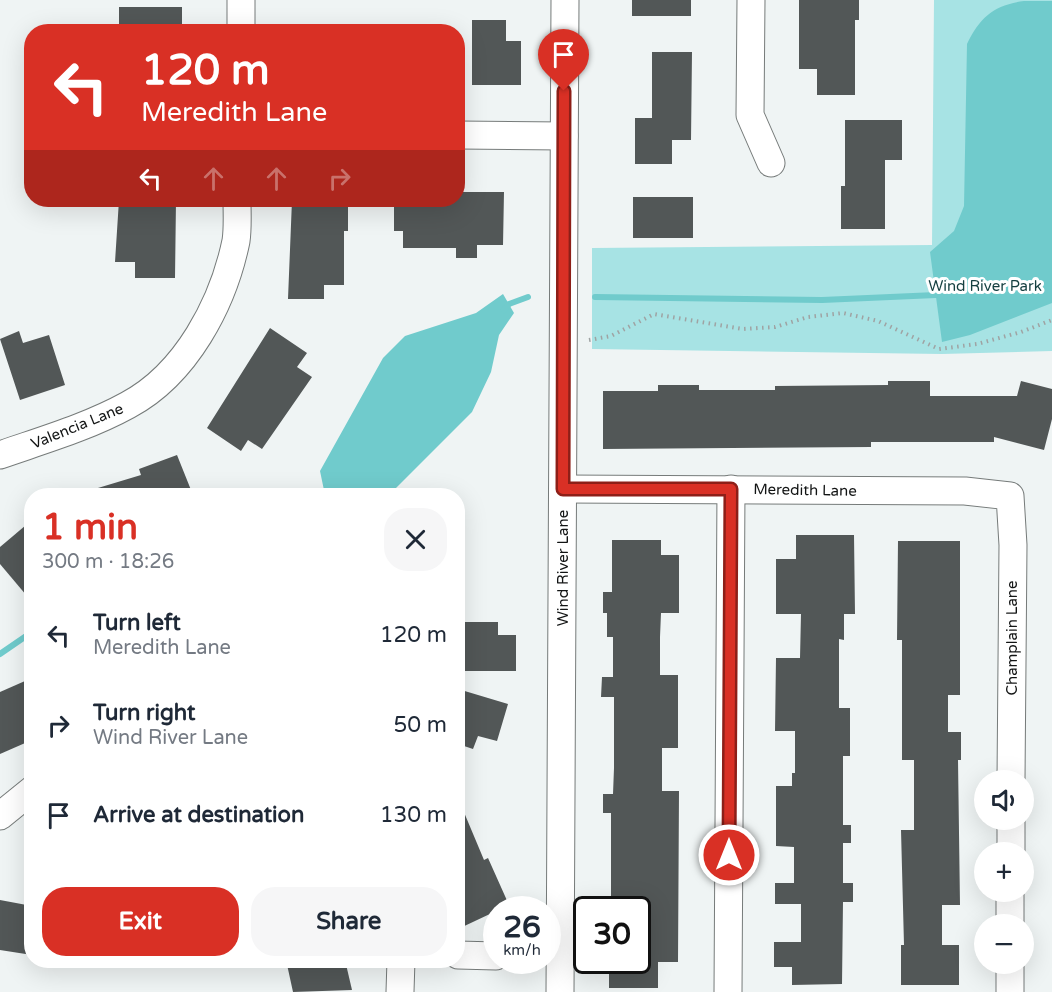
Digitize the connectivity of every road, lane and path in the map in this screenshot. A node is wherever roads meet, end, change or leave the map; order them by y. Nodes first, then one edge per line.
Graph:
1 (241, 0) edge
2 (565, 0) edge
3 (751, 0) edge
4 (241, 24) edge
5 (465, 135) edge
6 (564, 136) junction
7 (771, 163) dead end
8 (237, 207) edge
9 (1052, 320) edge
10 (589, 340) dead end
11 (0, 455) edge
12 (563, 489) junction
13 (731, 489) junction
14 (1010, 496) joint
15 (1011, 770) edge
16 (24, 796) edge
17 (0, 816) edge
18 (555, 896) edge
19 (465, 955) edge
20 (483, 956) edge
21 (401, 968) edge
22 (557, 974) edge
23 (1010, 974) edge
24 (400, 992) edge
25 (560, 992) edge
26 (728, 992) edge
27 (1010, 992) edge

1 - 4 street
2 - 6 street, Wind River Lane
3 - 7 street
5 - 6 street
6 - 12 street, Wind River Lane
8 - 11 street, Valencia Lane
9 - 10 path
12 - 13 street, Meredith Lane
12 - 18 street, Wind River Lane
13 - 14 street, Meredith Lane
13 - 26 street
14 - 15 street, Champlain Lane
16 - 17 street
19 - 20 street
21 - 24 street
22 - 25 street, Wind River Lane
23 - 27 street

